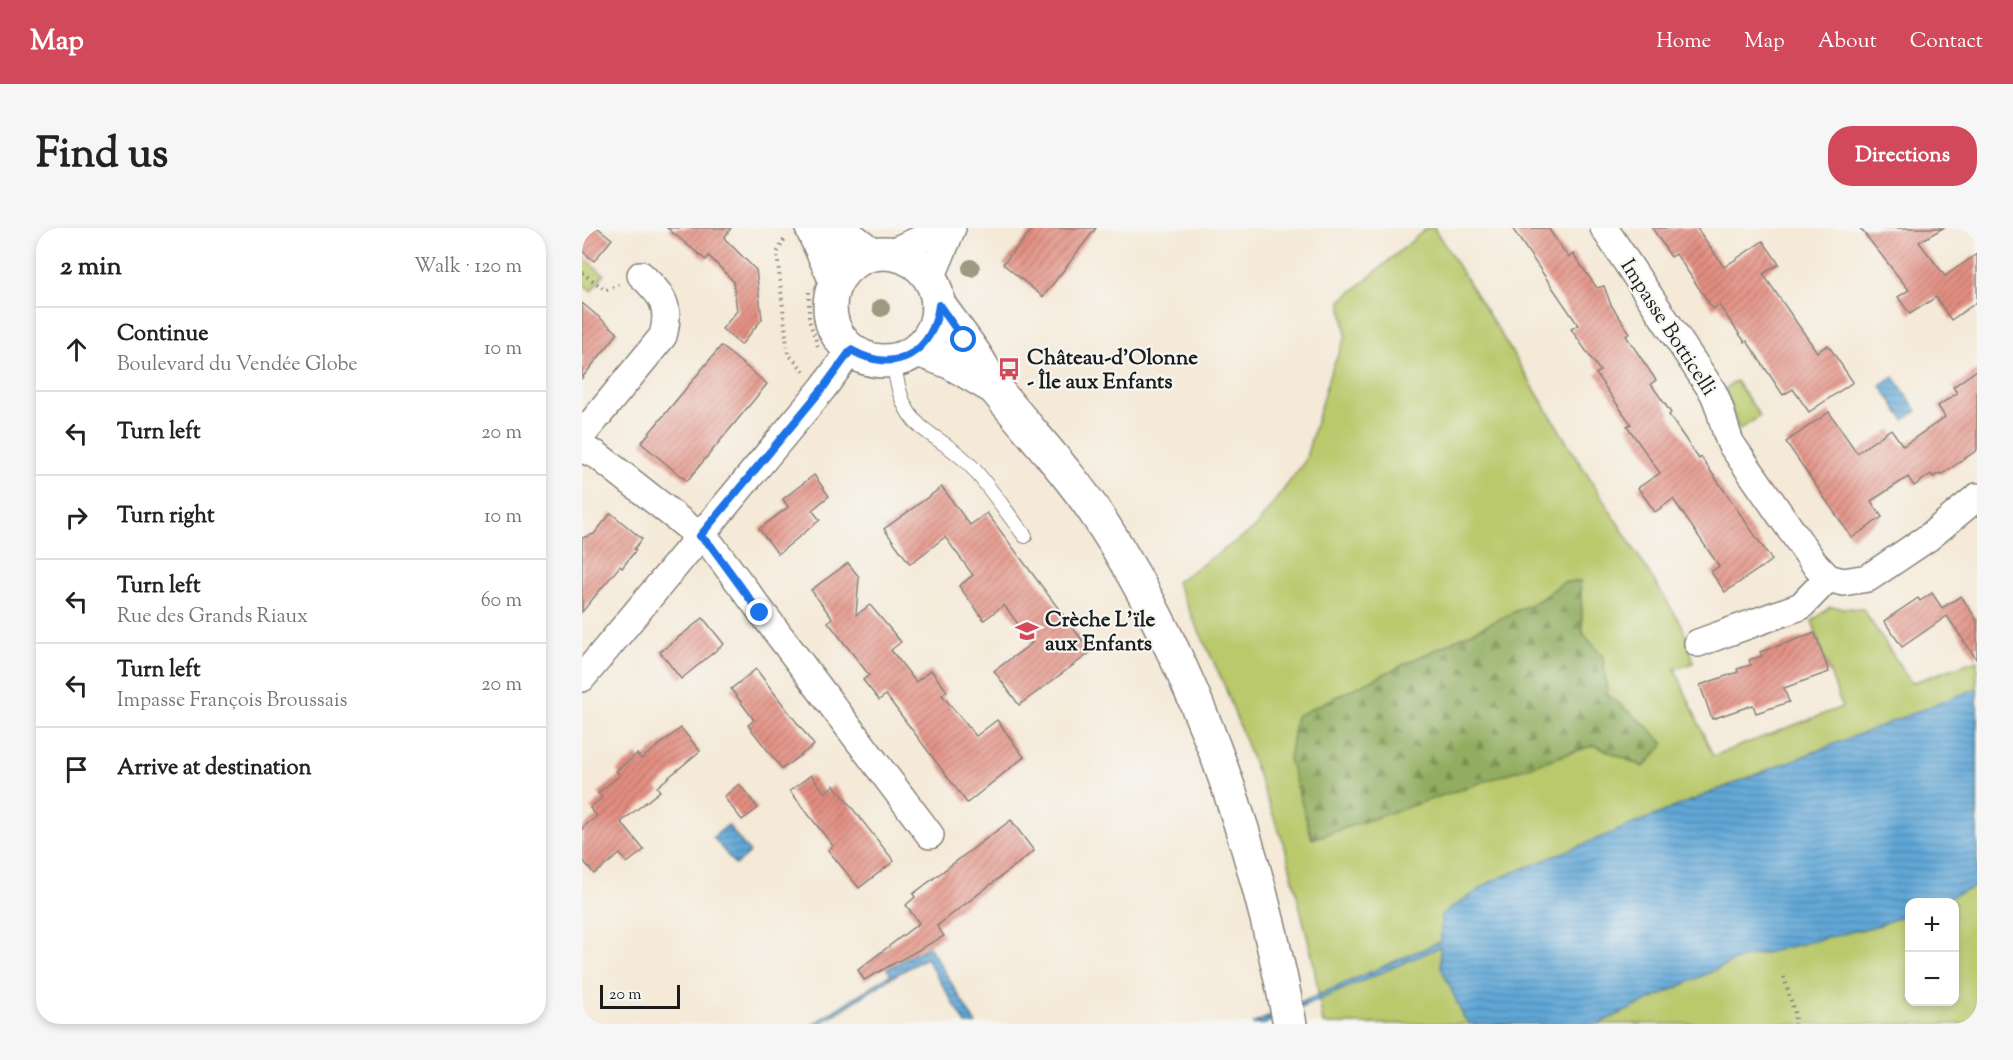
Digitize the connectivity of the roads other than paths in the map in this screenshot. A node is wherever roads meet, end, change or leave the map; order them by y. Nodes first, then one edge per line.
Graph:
1 (837, 228) edge
2 (946, 228) edge
3 (952, 228) edge
4 (1604, 228) edge
5 (801, 230) edge
6 (881, 253) junction
7 (641, 275) road end
8 (823, 285) junction
9 (935, 291) junction
10 (835, 351) junction
11 (905, 355) junction
12 (995, 389) junction
13 (582, 435) edge
14 (582, 449) edge
15 (1977, 497) edge
16 (700, 536) junction
17 (1025, 536) dead end
18 (1828, 578) junction
19 (1698, 643) dead end
20 (582, 678) edge
21 (930, 835) dead end
22 (1290, 1024) edge

1 - 6 main road
2 - 6 street
3 - 9 street
4 - 18 street, Impasse Botticelli
5 - 8 main road
6 - 8 main road
6 - 9 main road
7 - 13 street
8 - 10 main road
9 - 11 main road
9 - 12 main road
10 - 11 main road
10 - 16 street
11 - 12 main road
11 - 17 lane
12 - 22 main road
14 - 16 street
15 - 18 street
16 - 20 street
16 - 21 street
18 - 19 street

